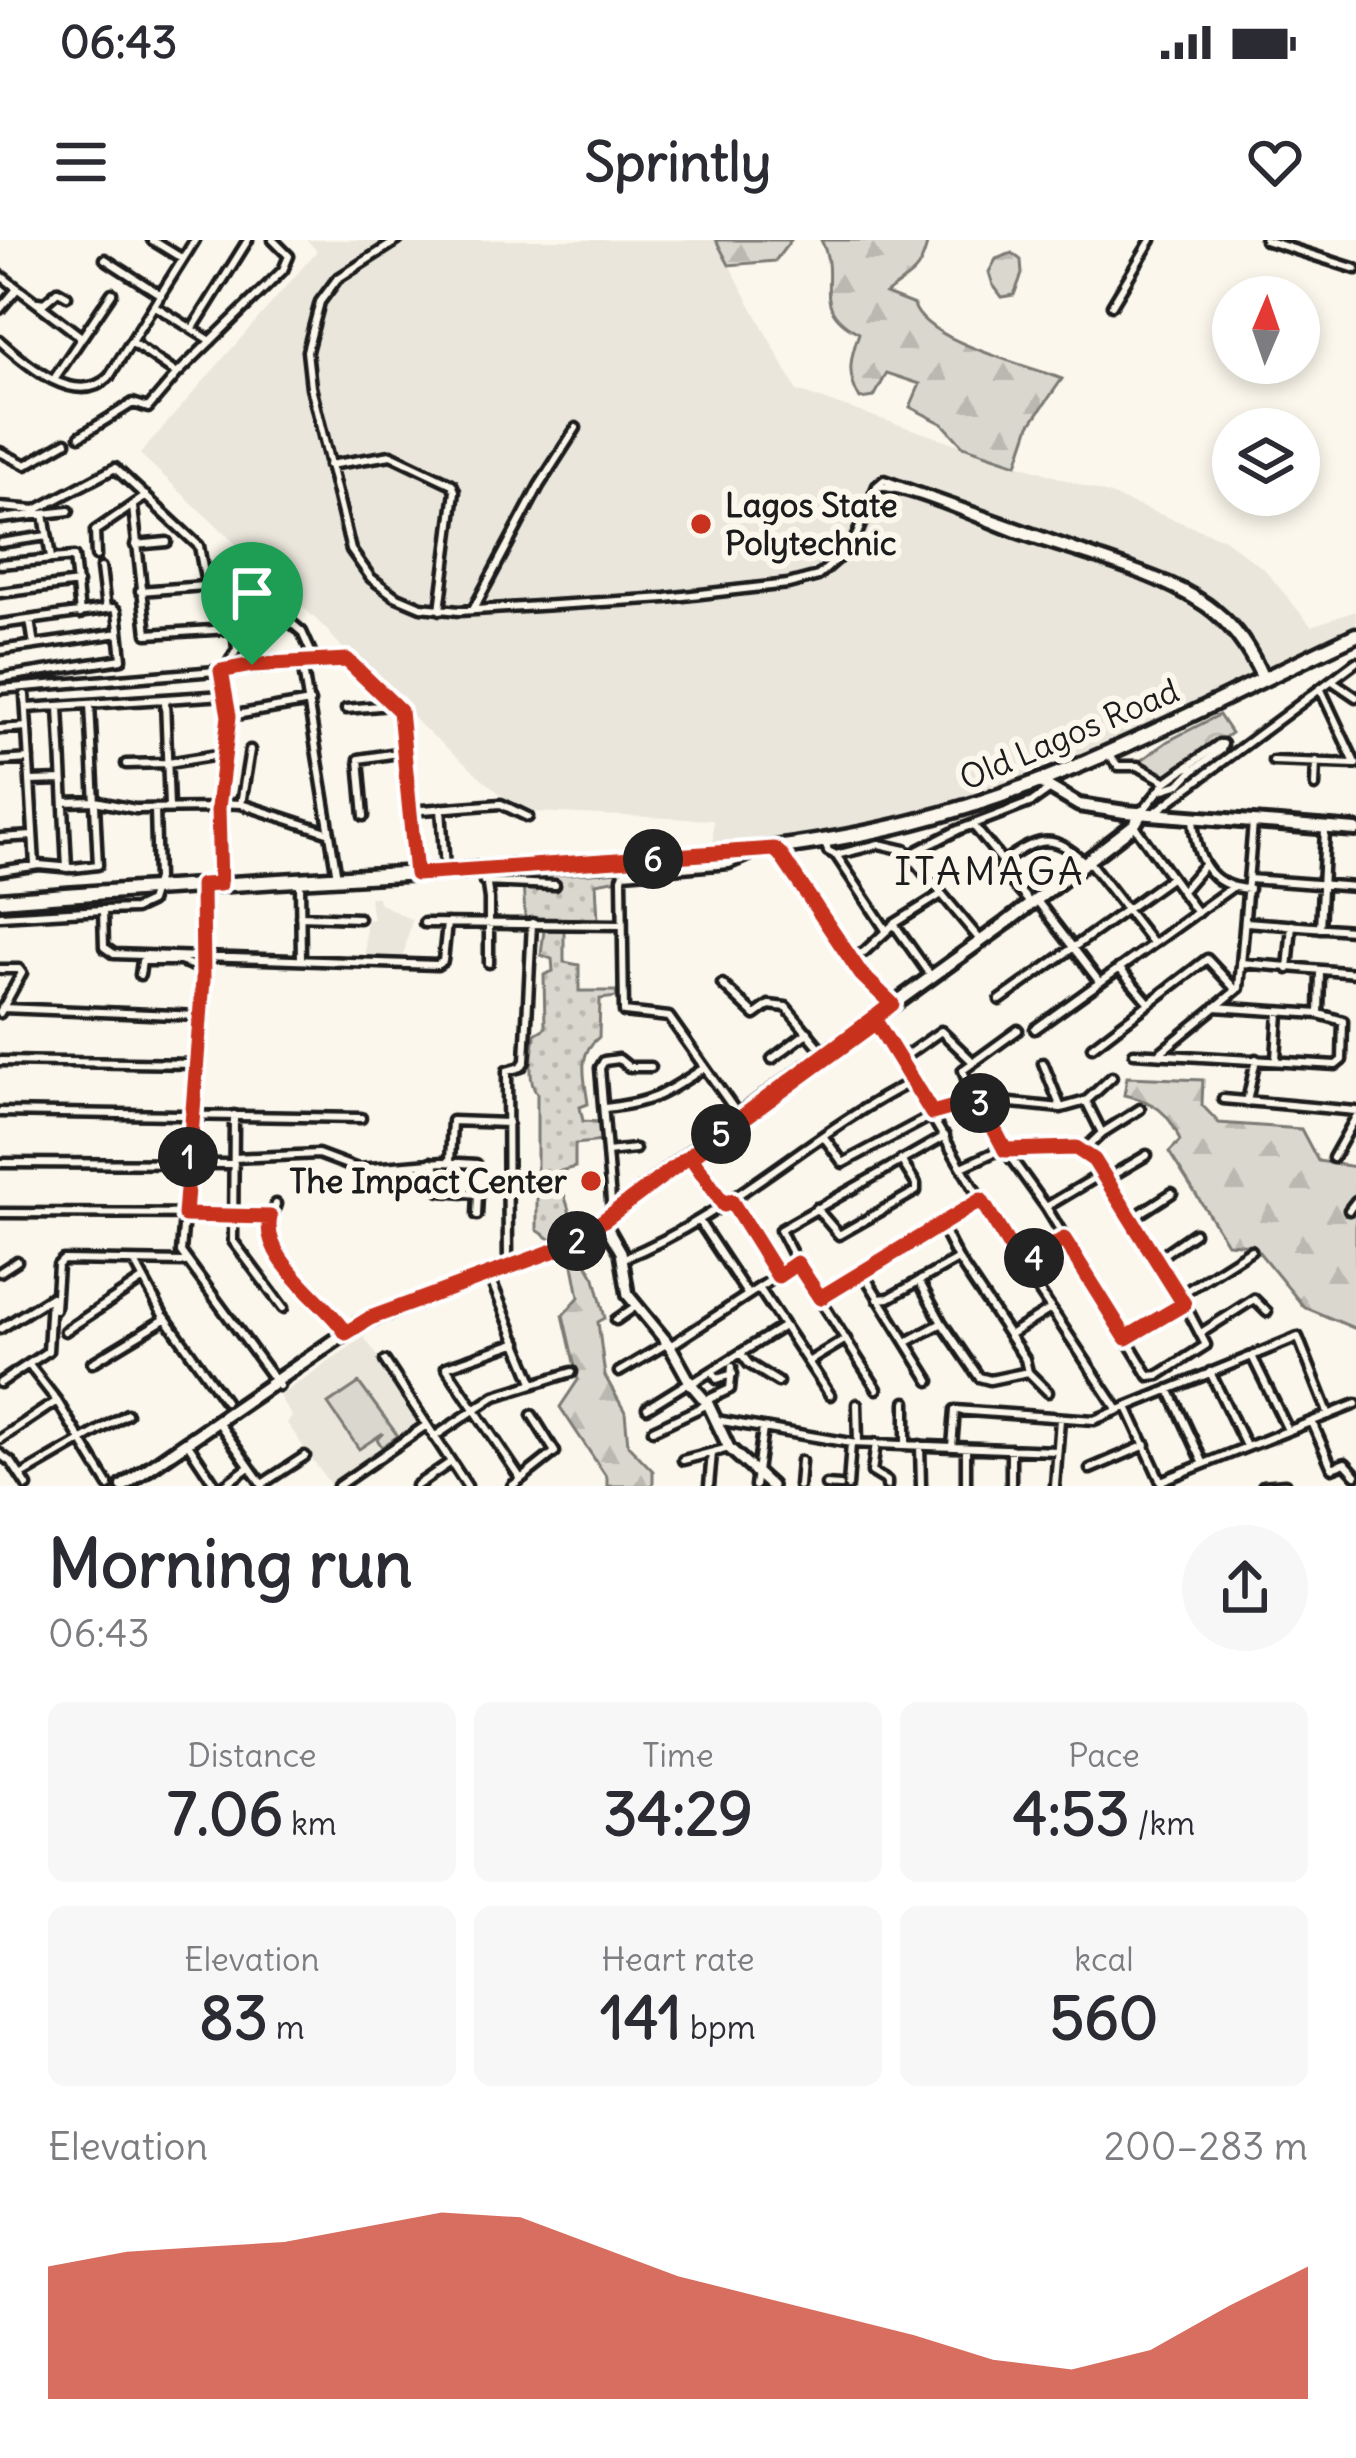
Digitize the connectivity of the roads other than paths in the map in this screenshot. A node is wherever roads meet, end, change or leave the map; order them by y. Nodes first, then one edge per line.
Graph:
1 (152, 240) edge
2 (195, 240) edge
3 (248, 240) edge
4 (273, 240) edge
5 (398, 240) edge
6 (1151, 240) edge
7 (1265, 240) edge
8 (105, 259) dead end
9 (183, 259) junction
10 (1356, 269) edge
11 (0, 275) edge
12 (18, 287) junction
13 (112, 293) dead end
14 (161, 295) junction
15 (67, 296) dead end
16 (34, 301) junction
17 (1112, 304) dead end
18 (155, 306) junction
19 (0, 309) edge
20 (193, 328) junction
21 (80, 336) junction
22 (0, 341) edge
23 (212, 341) junction
24 (131, 342) junction
25 (177, 374) junction
26 (54, 379) junction
27 (576, 428) dead end
28 (80, 436) dead end
29 (66, 442) dead end
30 (0, 452) edge
31 (329, 465) junction
32 (146, 496) junction
33 (0, 507) edge
34 (133, 507) junction
35 (69, 511) dead end
36 (44, 514) junction
37 (0, 519) edge
38 (47, 536) junction
39 (167, 542) dead end
40 (0, 543) edge
41 (135, 544) junction
42 (96, 556) dead end
43 (51, 558) junction
44 (0, 564) edge
45 (101, 568) dead end
46 (78, 583) junction
47 (206, 584) junction
48 (140, 591) junction
49 (0, 593) edge
50 (106, 609) junction
51 (440, 610) junction
52 (473, 610) junction
53 (80, 614) junction
54 (30, 620) junction
55 (0, 624) edge
56 (246, 628) dead end
57 (235, 629) junction
58 (119, 633) junction
59 (1356, 635) edge
60 (34, 645) junction
61 (237, 649) junction
62 (0, 650) edge
63 (315, 661) junction
64 (1356, 662) edge
65 (302, 663) junction
66 (252, 665) junction
67 (223, 670) junction
68 (0, 677) edge
69 (1263, 678) junction
70 (1334, 682) junction
71 (0, 688) edge
72 (1321, 690) junction
73 (25, 695) dead end
74 (225, 695) junction
75 (1356, 697) edge
76 (165, 700) junction
77 (310, 702) junction
78 (90, 704) junction
79 (393, 705) junction
80 (58, 706) junction
81 (26, 708) junction
82 (346, 710) dead end
83 (229, 716) junction
84 (27, 727) junction
85 (0, 729) edge
86 (250, 750) dead end
87 (404, 752) junction
88 (1107, 752) junction
89 (224, 754) junction
90 (29, 760) junction
91 (0, 761) edge
92 (1273, 761) dead end
93 (1316, 761) junction
94 (168, 763) junction
95 (126, 764) dead end
96 (1356, 764) edge
97 (1191, 768) junction
98 (62, 780) junction
99 (30, 782) junction
100 (1051, 782) junction
101 (1166, 782) junction
102 (1315, 786) dead end
103 (1158, 791) junction
104 (95, 801) junction
105 (64, 802) junction
106 (241, 804) junction
107 (218, 806) junction
108 (169, 807) junction
109 (441, 808) junction
110 (155, 809) junction
111 (410, 812) junction
112 (1147, 814) junction
113 (364, 816) dead end
114 (528, 817) dead end
115 (1193, 819) junction
116 (1253, 823) junction
117 (1300, 824) junction
118 (973, 825) junction
119 (1324, 826) junction
120 (1356, 826) edge
121 (1136, 828) junction
122 (331, 833) junction
123 (33, 836) junction
124 (0, 838) edge
125 (825, 840) junction
126 (774, 849) junction
127 (757, 850) junction
128 (917, 851) dead end
129 (836, 855) junction
130 (1004, 862) junction
131 (1087, 862) junction
132 (1204, 865) junction
133 (35, 866) junction
134 (67, 868) junction
135 (0, 872) edge
136 (446, 872) junction
137 (416, 874) junction
138 (485, 876) junction
139 (337, 877) junction
140 (300, 879) junction
141 (1169, 879) junction
142 (1249, 879) junction
143 (1323, 883) junction
144 (220, 884) junction
145 (202, 885) junction
146 (555, 885) dead end
147 (1356, 887) edge
148 (154, 888) junction
149 (1231, 889) junction
150 (1249, 889) junction
151 (1180, 892) junction
152 (941, 894) junction
153 (0, 900) edge
154 (1034, 902) junction
155 (1125, 909) junction
156 (103, 910) junction
157 (1197, 913) junction
158 (0, 916) edge
159 (300, 916) junction
160 (359, 918) dead end
161 (424, 922) dead end
162 (489, 922) junction
163 (1246, 922) junction
164 (447, 923) junction
165 (532, 923) junction
166 (894, 924) junction
167 (622, 925) junction
168 (1292, 925) junction
169 (1320, 928) junction
170 (886, 930) junction
171 (1352, 930) dead end
172 (981, 940) junction
173 (1153, 944) junction
174 (1073, 947) junction
175 (201, 956) junction
176 (850, 957) junction
177 (301, 960) junction
178 (1242, 963) junction
179 (489, 964) dead end
180 (1119, 968) junction
181 (0, 969) edge
182 (202, 969) junction
183 (1288, 970) junction
184 (1320, 972) junction
185 (1356, 973) edge
186 (140, 976) dead end
187 (931, 976) junction
188 (1100, 981) junction
189 (722, 984) dead end
190 (1236, 990) junction
191 (1000, 1000) dead end
192 (1149, 1003) junction
193 (892, 1004) junction
194 (1215, 1007) junction
195 (1, 1010) edge
196 (1279, 1012) junction
197 (1318, 1014) junction
198 (200, 1016) junction
199 (875, 1020) junction
200 (1035, 1029) dead end
201 (1018, 1030) dead end
202 (808, 1032) junction
203 (1092, 1047) dead end
204 (1134, 1053) dead end
205 (1161, 1053) junction
206 (825, 1054) junction
207 (772, 1059) dead end
208 (1256, 1059) junction
209 (1276, 1059) junction
210 (900, 1060) junction
211 (0, 1061) edge
212 (972, 1061) junction
213 (194, 1064) junction
214 (1043, 1064) dead end
215 (652, 1067) dead end
216 (704, 1068) junction
217 (1112, 1077) dead end
218 (913, 1081) junction
219 (976, 1099) junction
220 (1223, 1099) dead end
221 (1086, 1101) junction
222 (1247, 1102) junction
223 (604, 1108) junction
224 (1061, 1108) junction
225 (1141, 1109) dead end
226 (0, 1112) edge
227 (932, 1113) junction
228 (191, 1114) junction
229 (1356, 1114) edge
230 (234, 1115) junction
231 (739, 1116) junction
232 (361, 1118) dead end
233 (508, 1123) junction
234 (1102, 1133) junction
235 (945, 1136) junction
236 (824, 1137) junction
237 (635, 1149) dead end
238 (1005, 1150) junction
239 (1083, 1150) junction
240 (607, 1152) junction
241 (1147, 1155) dead end
242 (691, 1157) junction
243 (1333, 1158) dead end
244 (901, 1160) junction
245 (234, 1161) junction
246 (431, 1162) junction
247 (450, 1162) junction
248 (0, 1163) edge
249 (476, 1164) dead end
250 (187, 1165) junction
251 (962, 1167) junction
252 (1106, 1175) junction
253 (1172, 1192) dead end
254 (981, 1200) junction
255 (1356, 1201) edge
256 (728, 1203) junction
257 (275, 1204) dead end
258 (1046, 1207) junction
259 (816, 1208) junction
260 (1349, 1210) dead end
261 (0, 1213) edge
262 (233, 1214) junction
263 (185, 1215) junction
264 (477, 1215) dead end
265 (270, 1217) junction
266 (608, 1218) junction
267 (1130, 1220) junction
268 (699, 1221) junction
269 (940, 1224) junction
270 (1194, 1233) dead end
271 (1064, 1239) junction
272 (575, 1244) junction
273 (1251, 1250) dead end
274 (622, 1259) junction
275 (958, 1259) junction
276 (1155, 1260) junction
277 (17, 1261) dead end
278 (185, 1262) junction
279 (135, 1263) junction
280 (797, 1263) junction
281 (1021, 1265) junction
282 (508, 1269) junction
283 (0, 1272) edge
284 (863, 1273) junction
285 (778, 1276) junction
286 (144, 1279) junction
287 (491, 1280) junction
288 (919, 1281) junction
289 (759, 1288) junction
290 (1180, 1294) junction
291 (748, 1295) junction
292 (820, 1298) junction
293 (880, 1303) junction
294 (1184, 1304) junction
295 (636, 1306) junction
296 (283, 1308) dead end
297 (56, 1309) dead end
298 (1049, 1310) junction
299 (1267, 1312) dead end
300 (165, 1317) junction
301 (616, 1320) dead end
302 (942, 1323) junction
303 (784, 1326) junction
304 (0, 1329) edge
305 (65, 1331) dead end
306 (346, 1333) junction
307 (1201, 1333) junction
308 (1009, 1335) junction
309 (1126, 1338) junction
310 (846, 1339) junction
311 (518, 1342) junction
312 (907, 1342) junction
313 (669, 1344) junction
314 (742, 1354) junction
315 (1252, 1356) junction
316 (385, 1360) dead end
317 (808, 1362) junction
318 (92, 1363) dead end
319 (29, 1365) junction
320 (572, 1372) dead end
321 (619, 1372) dead end
322 (1028, 1372) junction
323 (1210, 1372) junction
324 (715, 1375) dead end
325 (930, 1381) dead end
326 (0, 1382) edge
327 (778, 1382) dead end
328 (690, 1383) junction
329 (278, 1384) junction
330 (534, 1384) junction
331 (877, 1389) dead end
332 (1169, 1389) junction
333 (1048, 1392) dead end
334 (830, 1395) dead end
335 (57, 1401) junction
336 (225, 1402) dead end
337 (706, 1402) junction
338 (906, 1402) dead end
339 (857, 1404) dead end
340 (1356, 1404) edge
341 (646, 1408) dead end
342 (472, 1409) junction
343 (1123, 1409) junction
344 (127, 1414) dead end
345 (532, 1415) dead end
346 (1329, 1415) junction
347 (1060, 1419) junction
348 (716, 1420) junction
349 (1312, 1422) junction
350 (220, 1423) junction
351 (425, 1426) junction
352 (763, 1429) junction
353 (652, 1430) dead end
354 (1288, 1430) junction
355 (434, 1437) junction
356 (0, 1439) edge
357 (79, 1442) junction
358 (855, 1442) junction
359 (877, 1443) junction
360 (906, 1445) junction
361 (920, 1445) junction
362 (1146, 1445) junction
363 (1246, 1446) junction
364 (190, 1447) junction
365 (952, 1447) junction
366 (729, 1448) junction
367 (966, 1448) junction
368 (1011, 1449) junction
369 (1057, 1450) junction
370 (712, 1453) junction
371 (0, 1454) edge
372 (305, 1456) dead end
373 (683, 1460) dead end
374 (801, 1461) dead end
375 (452, 1462) junction
376 (1204, 1463) junction
377 (250, 1467) junction
378 (1090, 1469) dead end
379 (1356, 1474) edge
380 (22, 1475) junction
381 (521, 1479) junction
382 (755, 1480) edge
383 (1162, 1484) edge
384 (1285, 1484) edge
385 (262, 1485) edge
386 (826, 1485) edge
387 (27, 1486) edge
388 (109, 1486) edge
389 (123, 1486) edge
390 (134, 1486) edge
391 (219, 1486) edge
392 (338, 1486) edge
393 (416, 1486) edge
394 (467, 1486) edge
395 (512, 1486) edge
396 (709, 1486) edge
397 (771, 1486) edge
398 (799, 1486) edge
399 (844, 1486) edge
400 (887, 1486) edge
401 (921, 1486) edge
402 (965, 1486) edge
403 (1011, 1486) edge
404 (1055, 1486) edge
405 (1263, 1486) edge

1 - 9 street
2 - 9 street
3 - 20 street
4 - 23 street
5 - 31 street
6 - 17 street
7 - 10 street
8 - 14 street
9 - 14 street
11 - 12 street
12 - 16 street
12 - 19 street
13 - 21 street
14 - 18 street
15 - 16 street
16 - 21 street
18 - 20 street
18 - 24 street
20 - 23 street
21 - 26 street
22 - 26 street
23 - 25 street
24 - 25 street
24 - 26 street
25 - 28 street
27 - 52 street
29 - 30 street
31 - 51 street
31 - 51 street
32 - 33 street
32 - 34 street
32 - 47 street
34 - 41 street
34 - 42 street
35 - 36 street
36 - 37 street
36 - 38 street
38 - 40 street
38 - 43 street
39 - 41 street
41 - 48 street
43 - 44 street
43 - 46 street
45 - 50 street
46 - 49 street
46 - 53 street
47 - 48 street
47 - 63 street
48 - 57 street
50 - 53 street
50 - 58 street
51 - 52 street
52 - 69 street
53 - 54 street
54 - 55 street
54 - 60 street
56 - 57 street
57 - 61 street
58 - 60 street
58 - 68 street
59 - 69 main road, Old Lagos Road
60 - 62 street
61 - 66 street
61 - 67 street
63 - 65 street
63 - 79 street
64 - 70 street
65 - 66 street
65 - 77 street
66 - 67 street
67 - 71 street
67 - 74 street
69 - 88 main road, Old Lagos Road
70 - 72 street
70 - 75 street
72 - 96 street
72 - 112 street
73 - 81 street
74 - 76 street
74 - 83 street
76 - 78 street
76 - 94 street
77 - 83 street
77 - 122 street
78 - 80 street
78 - 104 street
79 - 82 street
79 - 87 street
80 - 81 street
80 - 98 street
81 - 84 street
83 - 89 street
84 - 85 street
84 - 90 street
86 - 106 street
87 - 111 street
87 - 113 street
88 - 100 main road, Old Lagos Road
88 - 101 street
89 - 94 street
89 - 107 street
90 - 91 street
90 - 99 street
92 - 93 street
93 - 96 street
93 - 102 street
94 - 95 street
94 - 108 street
97 - 97 street
97 - 101 street
97 - 103 street
98 - 99 street
98 - 105 street
99 - 123 street
100 - 112 main road
100 - 118 street
100 - 125 main road, Old Lagos Road
101 - 103 street
103 - 112 street
104 - 105 street
104 - 110 street
104 - 134 street
105 - 134 street
106 - 107 street
106 - 122 street
107 - 108 street
107 - 144 street
108 - 110 street
109 - 111 street
109 - 114 street
109 - 136 street
110 - 148 street
111 - 137 street
112 - 115 main road
112 - 117 main road
112 - 121 main road
112 - 131 main road
115 - 116 main road
115 - 132 street
116 - 117 main road
116 - 142 street
117 - 119 main road
117 - 120 main road
118 - 128 street
118 - 130 street
119 - 120 main road
119 - 143 street
121 - 131 main road
121 - 141 street
122 - 139 street
123 - 124 street
123 - 133 street
125 - 126 main road, Old Lagos Road
125 - 129 street
126 - 127 main road, Old Lagos Road
126 - 176 street
127 - 138 main road, Old Lagos Road
127 - 167 street
129 - 152 street
129 - 170 street
130 - 131 street
130 - 154 street
131 - 154 main road
131 - 155 street
132 - 149 street
132 - 151 street
133 - 134 street
133 - 135 street
136 - 137 main road, Old Lagos Road
136 - 138 main road, Old Lagos Road
137 - 139 main road, Old Lagos Road
138 - 146 street
138 - 162 street
139 - 140 main road, Old Lagos Road
140 - 144 main road, Old Lagos Road
140 - 159 street
141 - 151 street
141 - 155 street
142 - 143 street
142 - 150 street
143 - 147 street
143 - 169 street
144 - 145 main road, Old Lagos Road
145 - 148 main road, Old Lagos Road
145 - 175 street
148 - 153 main road, Old Lagos Road
148 - 156 street
149 - 150 street
149 - 157 street
150 - 163 street
151 - 157 street
152 - 166 street
152 - 172 street
154 - 172 main road
154 - 174 street
154 - 199 main road
155 - 173 street
155 - 174 street
156 - 158 street
156 - 175 street
157 - 173 street
159 - 160 street
159 - 177 street
161 - 164 street
162 - 164 street
162 - 165 street
162 - 179 street
163 - 168 street
163 - 178 street
164 - 177 street
165 - 167 street
165 - 233 street
166 - 170 street
166 - 187 street
167 - 216 street
168 - 169 street
168 - 183 street
169 - 171 street
170 - 176 street
172 - 187 main road
173 - 180 street
174 - 188 street
174 - 191 street
175 - 177 street
175 - 182 street
176 - 193 street
178 - 183 street
178 - 190 street
180 - 188 street
180 - 192 street
181 - 195 street
182 - 186 street
182 - 198 street
183 - 184 street
184 - 185 street
184 - 197 street
187 - 193 main road
188 - 200 street
189 - 202 street
190 - 192 street
190 - 194 street
192 - 203 street
193 - 199 main road
194 - 196 street
194 - 205 street
195 - 198 street
196 - 197 street
196 - 209 street
197 - 209 street
198 - 213 street
199 - 206 main road
199 - 210 street
199 - 242 main road
201 - 212 street
202 - 206 street
202 - 207 street
204 - 205 street
205 - 208 street
206 - 231 main road
208 - 209 street
208 - 222 street
210 - 212 street
210 - 218 street
211 - 213 street
212 - 219 street
213 - 228 street
214 - 224 street
215 - 223 street
216 - 223 street
216 - 231 street
217 - 221 street
218 - 227 street
218 - 236 street
219 - 224 street
219 - 227 street
219 - 238 street
220 - 222 street
221 - 224 street
221 - 234 street
222 - 229 street
223 - 240 street
225 - 234 street
226 - 228 street
227 - 235 street
227 - 236 street
228 - 230 street
228 - 250 street
229 - 243 street
230 - 232 street
230 - 245 street
231 - 266 main road
233 - 247 street
233 - 282 street
234 - 239 street
235 - 244 street
235 - 251 street
236 - 256 street
237 - 240 street
238 - 239 street
238 - 251 street
238 - 258 street
239 - 252 street
240 - 266 street
241 - 252 street
242 - 256 street
242 - 266 main road
244 - 259 street
244 - 259 street
245 - 246 street
245 - 250 street
245 - 262 street
246 - 247 street
246 - 264 street
247 - 249 street
248 - 250 street
250 - 263 street
251 - 254 street
252 - 258 street
252 - 267 street
253 - 267 street
254 - 269 street
254 - 281 street
255 - 260 street
256 - 268 street
256 - 285 street
257 - 265 street
258 - 271 street
259 - 280 street
261 - 263 street
262 - 263 street
262 - 265 street
262 - 296 street
263 - 278 street
265 - 306 street
266 - 272 main road
266 - 274 street
267 - 276 street
268 - 274 street
268 - 291 street
269 - 275 street
269 - 284 street
270 - 276 street
271 - 281 street
271 - 309 street
272 - 282 main road
272 - 287 main road
273 - 290 street
274 - 295 street
275 - 288 street
275 - 308 street
276 - 290 street
277 - 283 street
278 - 279 street
278 - 329 street
279 - 286 street
279 - 297 street
280 - 285 street
280 - 292 street
281 - 298 street
282 - 306 main road
284 - 292 street
284 - 293 street
285 - 289 street
286 - 300 street
286 - 305 street
287 - 311 street
287 - 329 main road
288 - 293 street
288 - 302 street
289 - 291 street
289 - 303 street
290 - 294 street
291 - 313 street
292 - 310 street
293 - 312 street
294 - 307 street
294 - 309 street
295 - 301 street
295 - 313 street
298 - 308 street
298 - 343 street
299 - 307 street
300 - 318 street
300 - 336 street
302 - 312 street
302 - 322 street
303 - 314 street
303 - 317 street
304 - 319 street
306 - 329 main road
307 - 309 street
308 - 322 street
310 - 317 street
310 - 331 street
311 - 330 street
311 - 342 street
312 - 325 street
313 - 321 street
313 - 328 street
314 - 327 street
314 - 328 street
315 - 323 street
315 - 346 street
315 - 354 street
316 - 351 street
317 - 334 street
319 - 326 street
319 - 335 street
320 - 330 street
322 - 333 street
323 - 332 street
323 - 363 street
324 - 337 street
328 - 337 street
328 - 341 street
329 - 350 main road
330 - 342 street
332 - 343 street
332 - 376 street
335 - 356 street
335 - 357 street
337 - 348 street
337 - 353 street
338 - 360 street
339 - 358 street
340 - 346 street
342 - 355 street
342 - 381 street
343 - 347 street
343 - 362 street
344 - 357 street
345 - 381 street
346 - 349 street
347 - 365 street
347 - 369 street
348 - 352 street
348 - 366 street
349 - 354 street
349 - 379 street
350 - 364 main road
350 - 377 street
350 - 389 main road
351 - 355 street
351 - 392 street
352 - 358 street
352 - 382 street
354 - 363 street
355 - 375 street
357 - 380 street
357 - 388 street
358 - 359 street
358 - 399 street
359 - 360 street
359 - 400 street
360 - 361 street
361 - 365 street
361 - 401 street
362 - 378 street
362 - 383 street
363 - 376 street
364 - 390 main road
364 - 391 street
365 - 367 street
366 - 370 street
366 - 382 street
367 - 368 street
367 - 402 street
368 - 369 street
368 - 403 street
369 - 404 street
370 - 373 street
370 - 396 street
371 - 380 street
372 - 385 street
374 - 398 street
375 - 393 street
375 - 394 street
376 - 383 street
377 - 385 street
377 - 391 street
380 - 387 street
381 - 395 street
382 - 397 street
384 - 405 street
386 - 399 street

